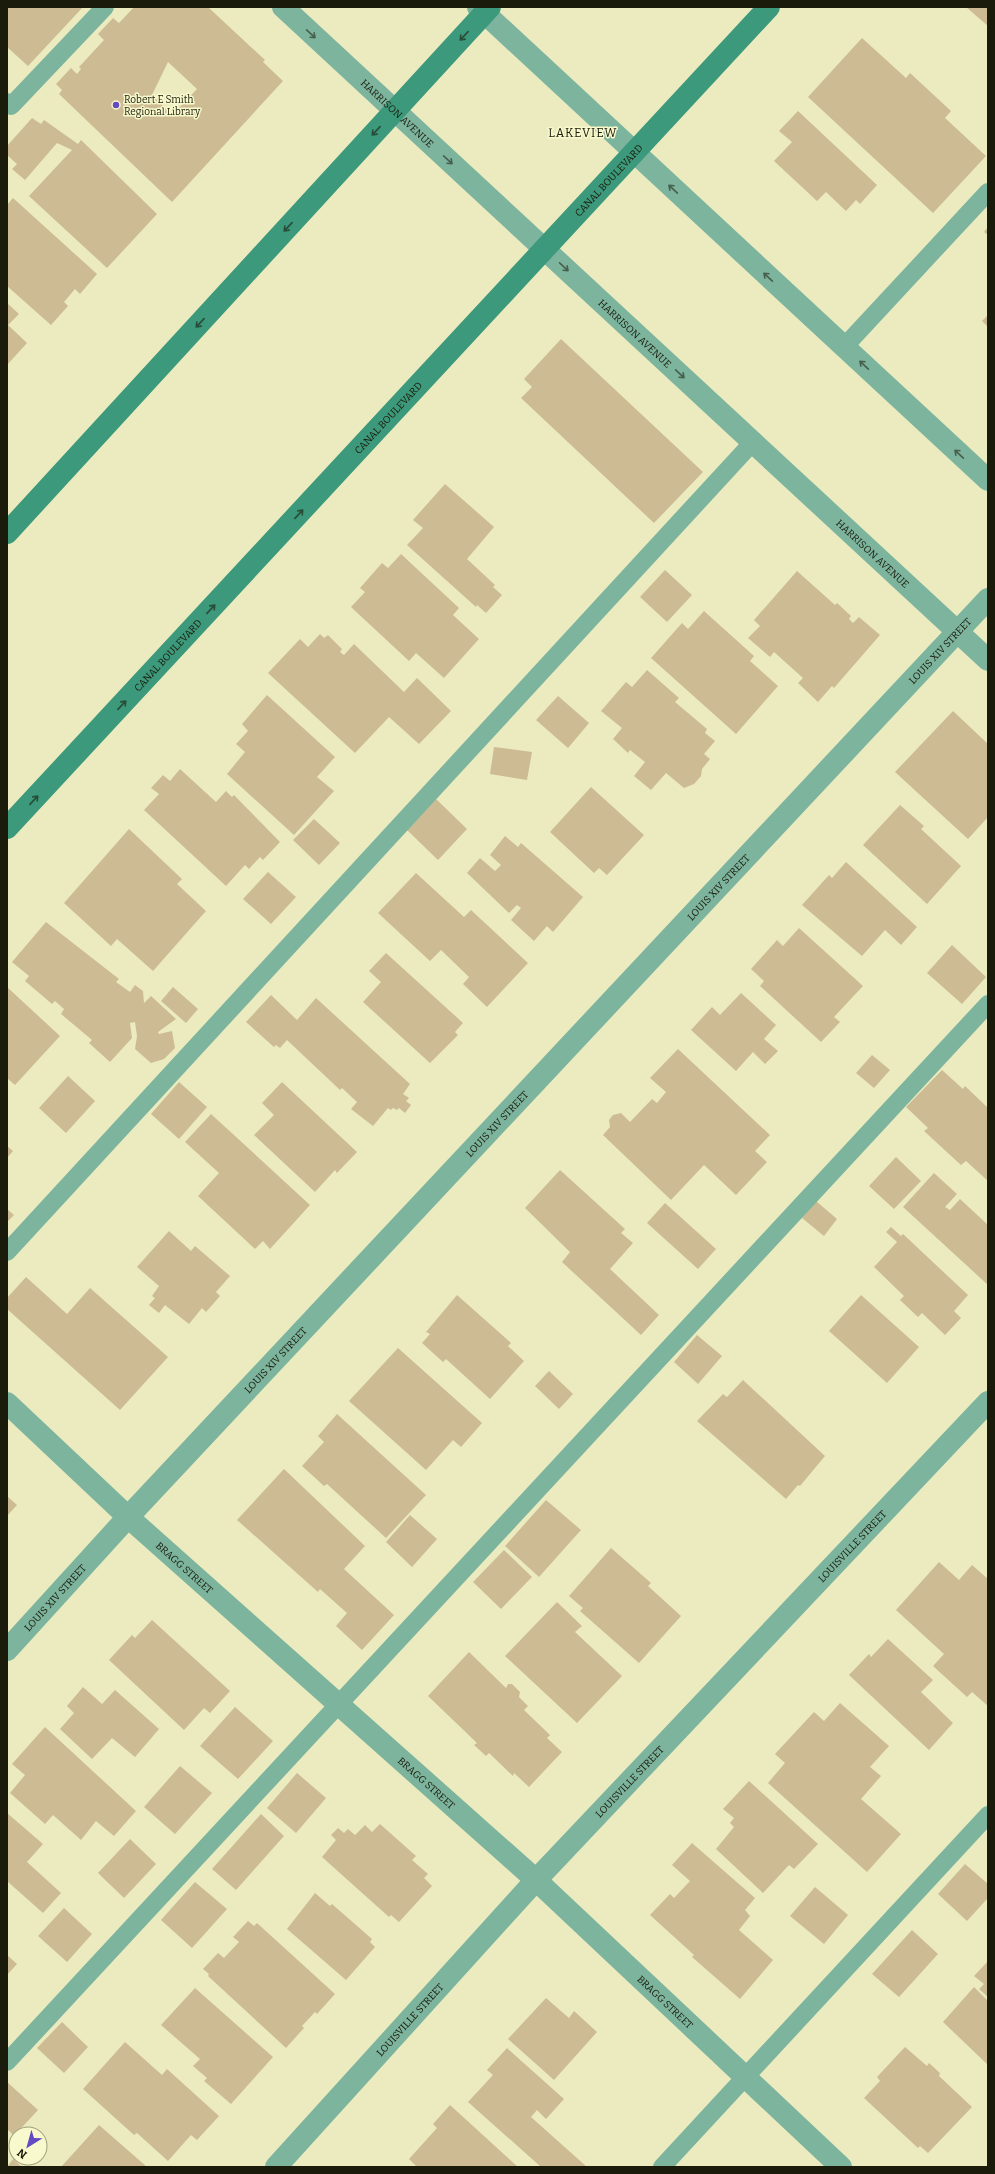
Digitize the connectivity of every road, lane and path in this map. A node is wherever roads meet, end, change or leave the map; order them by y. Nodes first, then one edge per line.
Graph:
1 (105, 7) edge
2 (283, 7) edge
3 (769, 7) edge
4 (484, 9) edge
5 (8, 106) edge
6 (394, 111) junction
7 (634, 153) junction
8 (988, 192) edge
9 (545, 250) junction
10 (844, 347) junction
11 (753, 442) junction
12 (988, 480) edge
13 (7, 533) edge
14 (988, 599) edge
15 (958, 632) junction
16 (988, 660) edge
17 (7, 828) edge
18 (988, 1004) edge
19 (7, 1252) edge
20 (988, 1402) edge
21 (7, 1403) edge
22 (128, 1517) junction
23 (7, 1650) edge
24 (339, 1705) junction
25 (988, 1815) edge
26 (536, 1880) junction
27 (7, 2062) edge
28 (746, 2077) junction
29 (276, 2167) edge
30 (662, 2167) edge
31 (841, 2167) edge

1 - 5 lane
2 -> 6 street, HARRISON AVENUE
3 - 7 main road, CANAL BOULEVARD
4 -> 6 main road
4 - 7 street
6 -> 9 street, HARRISON AVENUE
6 -> 13 main road
7 - 9 main road, CANAL BOULEVARD
10 -> 7 street
8 - 10 lane
9 -> 11 street, HARRISON AVENUE
17 -> 9 main road, CANAL BOULEVARD
12 -> 10 street
11 - 15 street, HARRISON AVENUE
11 - 19 lane
14 - 15 street, LOUIS XIV STREET
15 - 16 street, HARRISON AVENUE
15 - 22 street, LOUIS XIV STREET
18 - 24 lane
20 - 26 street, LOUISVILLE STREET
21 - 22 street, BRAGG STREET
22 - 23 street, LOUIS XIV STREET
22 - 24 street, BRAGG STREET
24 - 26 street, BRAGG STREET
24 - 27 lane
25 - 28 lane
26 - 28 street, BRAGG STREET
26 - 29 street, LOUISVILLE STREET
28 - 30 lane
28 - 31 street, BRAGG STREET

